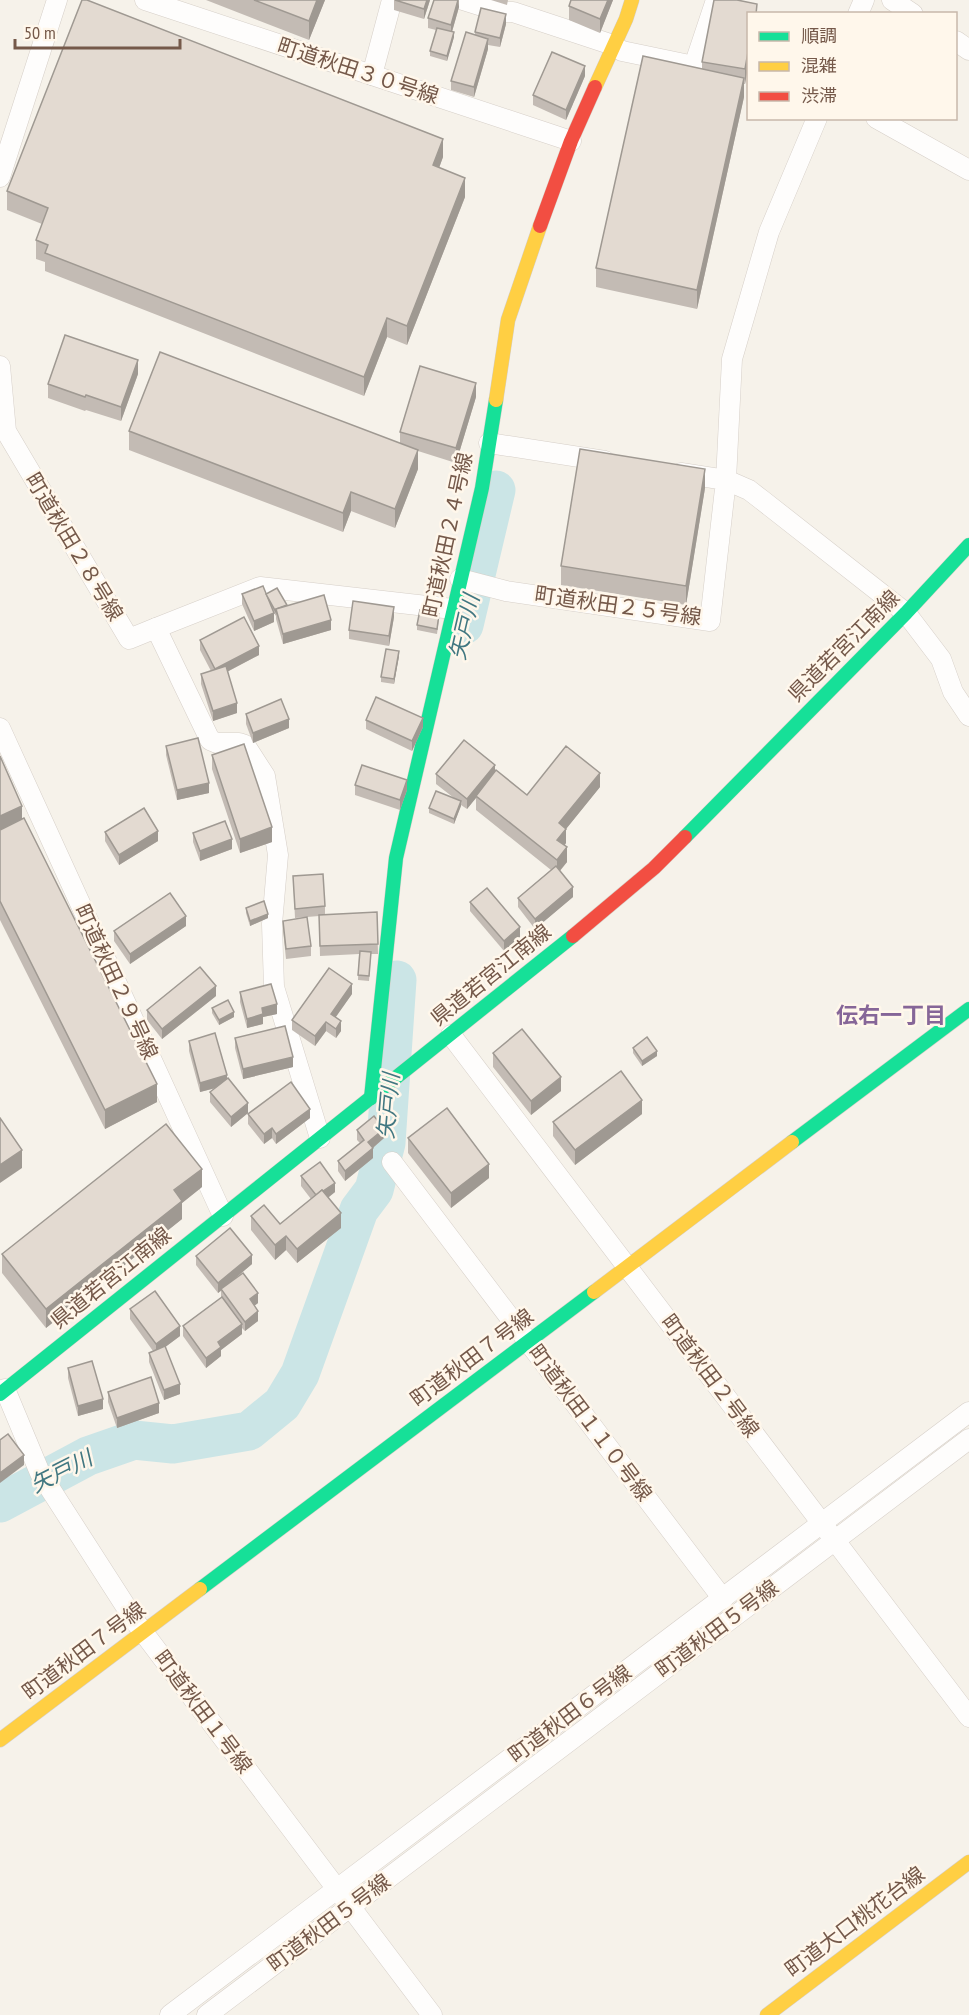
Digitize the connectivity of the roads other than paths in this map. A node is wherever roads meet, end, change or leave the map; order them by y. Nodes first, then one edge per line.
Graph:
1 (57, 0) edge
2 (145, 0) edge
3 (392, 0) edge
4 (463, 0) edge
5 (632, 0) edge
6 (716, 0) edge
7 (892, 0) edge
8 (910, 12) edge
9 (613, 45) junction
10 (372, 75) junction
11 (816, 120) edge
12 (880, 120) edge
13 (571, 141) junction
14 (969, 170) edge
15 (0, 177) edge
16 (0, 366) edge
17 (489, 443) junction
18 (620, 463) edge
19 (667, 471) edge
20 (726, 480) junction
21 (969, 545) edge
22 (460, 579) junction
23 (453, 609) junction
24 (906, 613) junction
25 (156, 628) junction
26 (969, 716) edge
27 (0, 728) edge
28 (969, 1009) edge
29 (450, 1035) junction
30 (372, 1097) junction
31 (320, 1138) junction
32 (392, 1162) dead end
33 (224, 1216) junction
34 (628, 1267) junction
35 (529, 1342) junction
36 (3, 1392) edge
37 (969, 1412) edge
38 (969, 1439) edge
39 (822, 1524) junction
40 (835, 1540) junction
41 (723, 1599) junction
42 (143, 1633) junction
43 (969, 1717) edge
44 (0, 1740) edge
45 (969, 1862) edge
46 (337, 1889) junction
47 (350, 1907) junction
48 (170, 2015) edge
49 (207, 2015) edge
50 (432, 2015) edge
51 (767, 2015) edge

1 - 15 street
2 - 10 street, 町道秋田３０号線
3 - 10 street
4 - 9 street
5 - 9 street, 町道秋田２４号線
6 - 9 street
7 - 8 street
9 - 13 street, 町道秋田２４号線
10 - 13 street, 町道秋田３０号線
11 - 20 street
12 - 14 street
13 - 17 street, 町道秋田２４号線
16 - 25 street, 町道秋田２８号線
17 - 18 street
17 - 22 street, 町道秋田２４号線
19 - 20 street
20 - 22 street, 町道秋田２５号線
20 - 24 street
21 - 24 street, 県道若宮江南線
22 - 23 street, 町道秋田２４号線
23 - 25 street
23 - 30 street, 町道秋田２４号線
24 - 26 street
24 - 29 street, 県道若宮江南線
25 - 31 street
27 - 33 street, 町道秋田２９号線
28 - 34 street, 町道秋田７号線
29 - 30 street, 県道若宮江南線
29 - 34 street, 町道秋田２号線
30 - 31 street, 県道若宮江南線
31 - 33 street, 県道若宮江南線
32 - 35 street, 町道秋田１１０号線
33 - 36 street, 県道若宮江南線
34 - 35 street, 町道秋田７号線
34 - 39 street, 町道秋田２号線
35 - 41 street, 町道秋田１１０号線
35 - 42 street, 町道秋田７号線
36 - 42 street, 町道秋田１号線
37 - 39 street, 町道秋田６号線
38 - 40 street, 町道秋田５号線
39 - 40 street, 町道秋田２号線
39 - 41 street, 町道秋田６号線
40 - 43 street, 町道秋田２号線
40 - 47 street, 町道秋田５号線
41 - 46 street, 町道秋田６号線
42 - 44 street, 町道秋田７号線
42 - 46 street, 町道秋田１号線
45 - 51 street, 町道大口桃花台線
46 - 47 street, 町道秋田１号線
46 - 48 street, 町道秋田６号線
47 - 49 street, 町道秋田５号線
47 - 50 street, 町道秋田１号線

